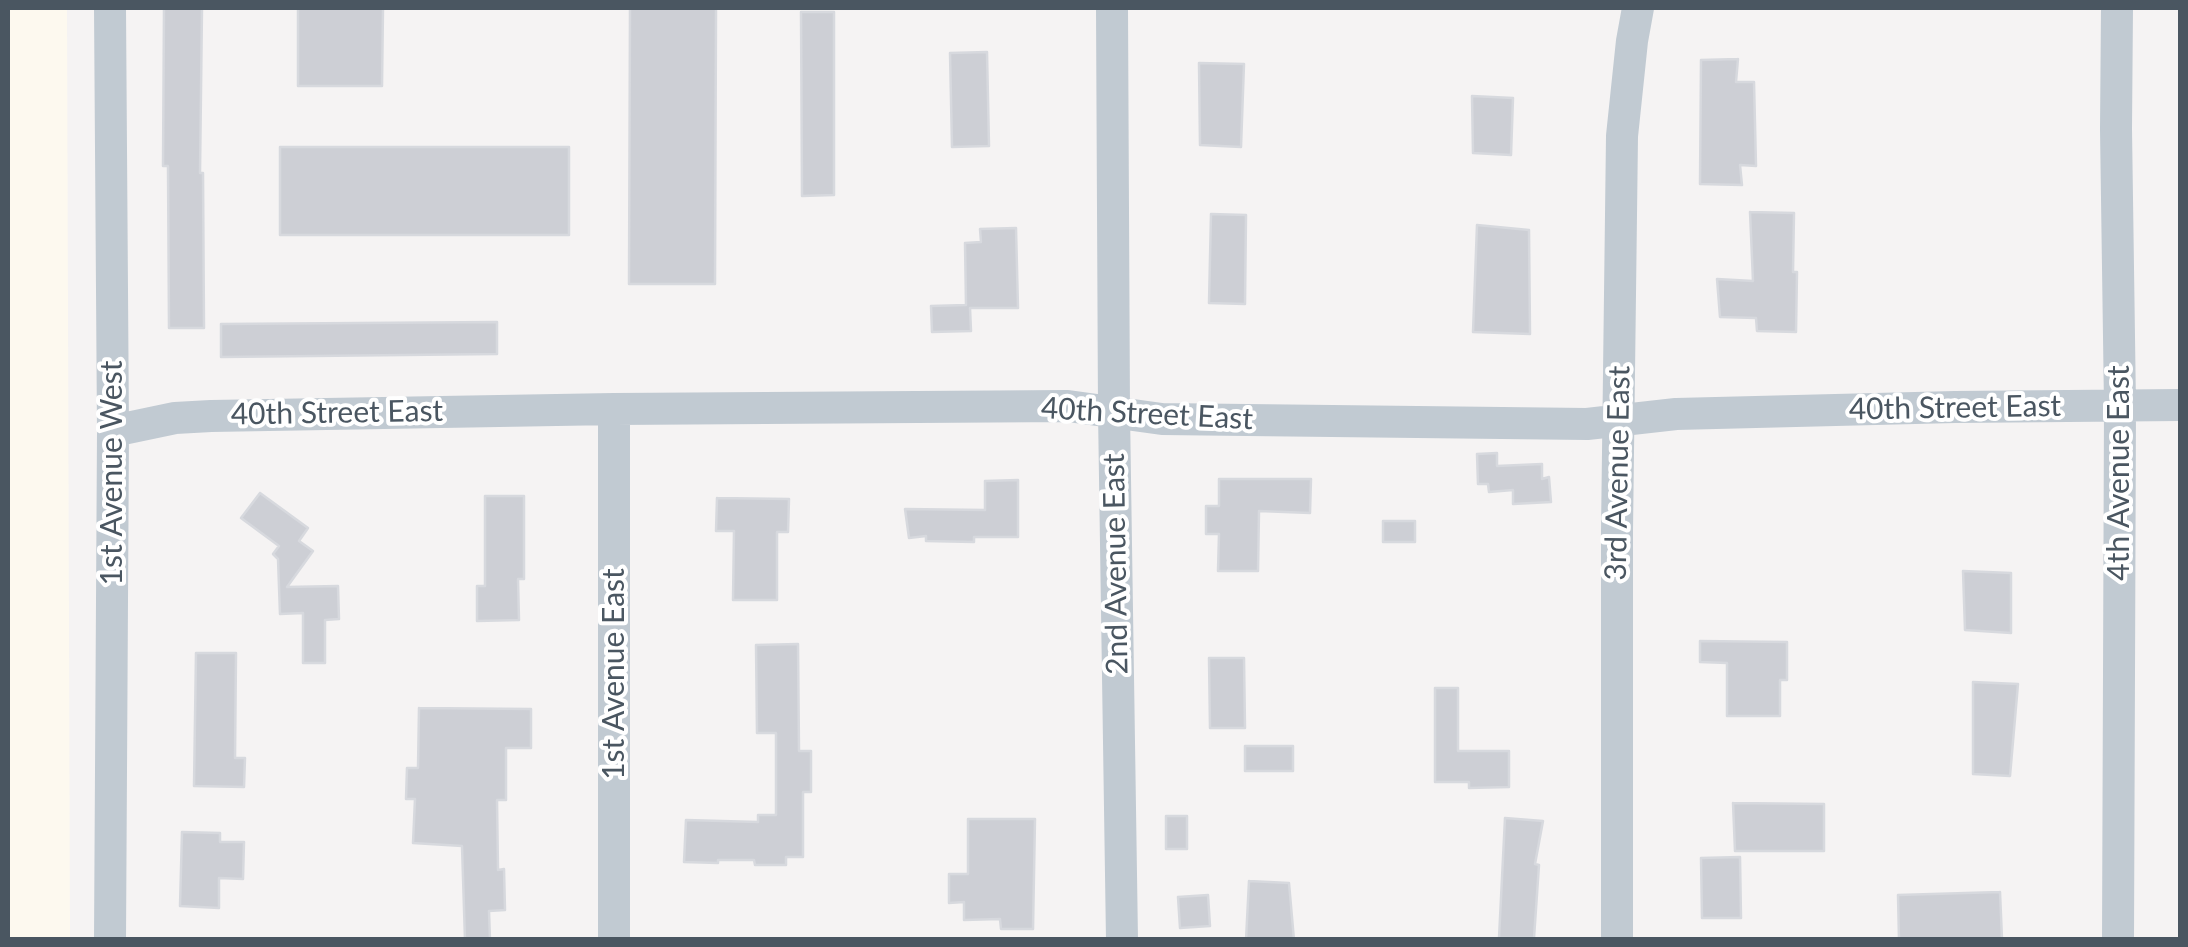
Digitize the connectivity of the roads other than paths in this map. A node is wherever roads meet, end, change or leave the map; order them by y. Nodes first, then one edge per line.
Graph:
1 (110, 8) edge
2 (1112, 8) edge
3 (1638, 8) edge
4 (2117, 8) edge
5 (2180, 405) edge
6 (2120, 406) junction
7 (614, 409) junction
8 (1114, 412) junction
9 (1619, 421) junction
10 (113, 431) junction
11 (110, 940) edge
12 (614, 940) edge
13 (1122, 940) edge
14 (1617, 940) edge
15 (2118, 940) edge

1 - 10 street, 1st Avenue West
2 - 8 street, 2nd Avenue East
3 - 9 street, 3rd Avenue East
4 - 6 street, 4th Avenue East
5 - 6 street, 40th Street East
6 - 9 street, 40th Street East
6 - 15 street, 4th Avenue East
7 - 8 street, 40th Street East
7 - 10 street, 40th Street East
7 - 12 street, 1st Avenue East
8 - 9 street, 40th Street East
8 - 13 street, 2nd Avenue East
9 - 14 street, 3rd Avenue East
10 - 11 street, 1st Avenue West

